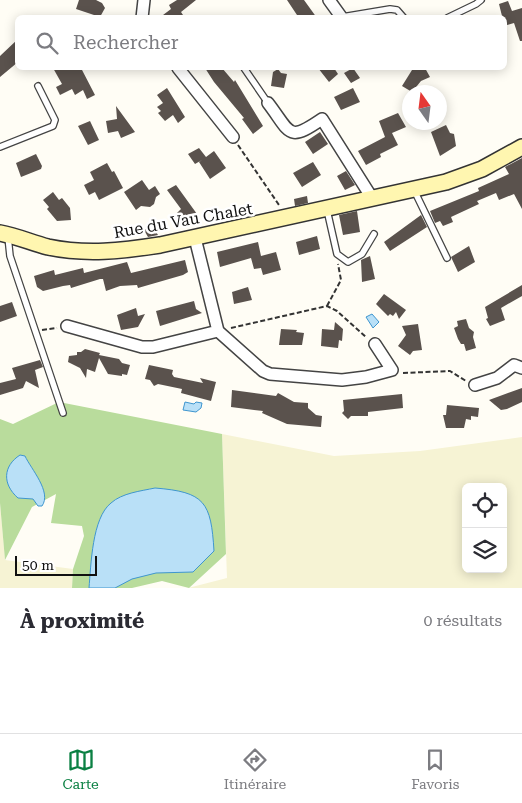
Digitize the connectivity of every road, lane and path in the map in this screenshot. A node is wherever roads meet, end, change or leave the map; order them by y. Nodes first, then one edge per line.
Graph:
1 (144, 0) edge
2 (329, 0) edge
3 (481, 0) edge
4 (142, 15) edge
5 (340, 15) edge
6 (354, 15) edge
7 (401, 15) edge
8 (452, 15) edge
9 (180, 70) edge
10 (245, 70) edge
11 (38, 86) dead end
12 (268, 103) joint
13 (233, 137) joint
14 (522, 146) edge
15 (0, 148) edge
16 (414, 189) junction
17 (372, 198) junction
18 (326, 208) junction
19 (286, 218) junction
20 (4, 234) edge
21 (374, 234) dead end
22 (195, 238) junction
23 (337, 254) junction
24 (448, 258) dead end
25 (327, 306) junction
26 (67, 326) joint
27 (38, 331) junction
28 (218, 331) junction
29 (375, 344) joint
30 (522, 368) edge
31 (392, 370) junction
32 (475, 385) joint
33 (64, 413) dead end

1 - 4 street
2 - 5 street
3 - 8 lane
6 - 7 lane
9 - 13 street
10 - 12 lane
11 - 15 lane
12 - 17 street
13 - 19 path
14 - 16 street, Rue du Vau Chalet
16 - 17 street, Rue du Vau Chalet
16 - 24 lane
17 - 18 street, Rue du Vau Chalet
18 - 19 street, Rue du Vau Chalet
18 - 23 lane
19 - 22 street, Rue du Vau Chalet
20 - 22 street, Rue du Vau Chalet
20 - 27 lane
21 - 23 lane
22 - 28 street
23 - 25 path
25 - 28 path
25 - 29 path
26 - 27 path
26 - 28 street
27 - 33 lane
28 - 31 street
29 - 31 street
30 - 32 street
31 - 32 path

